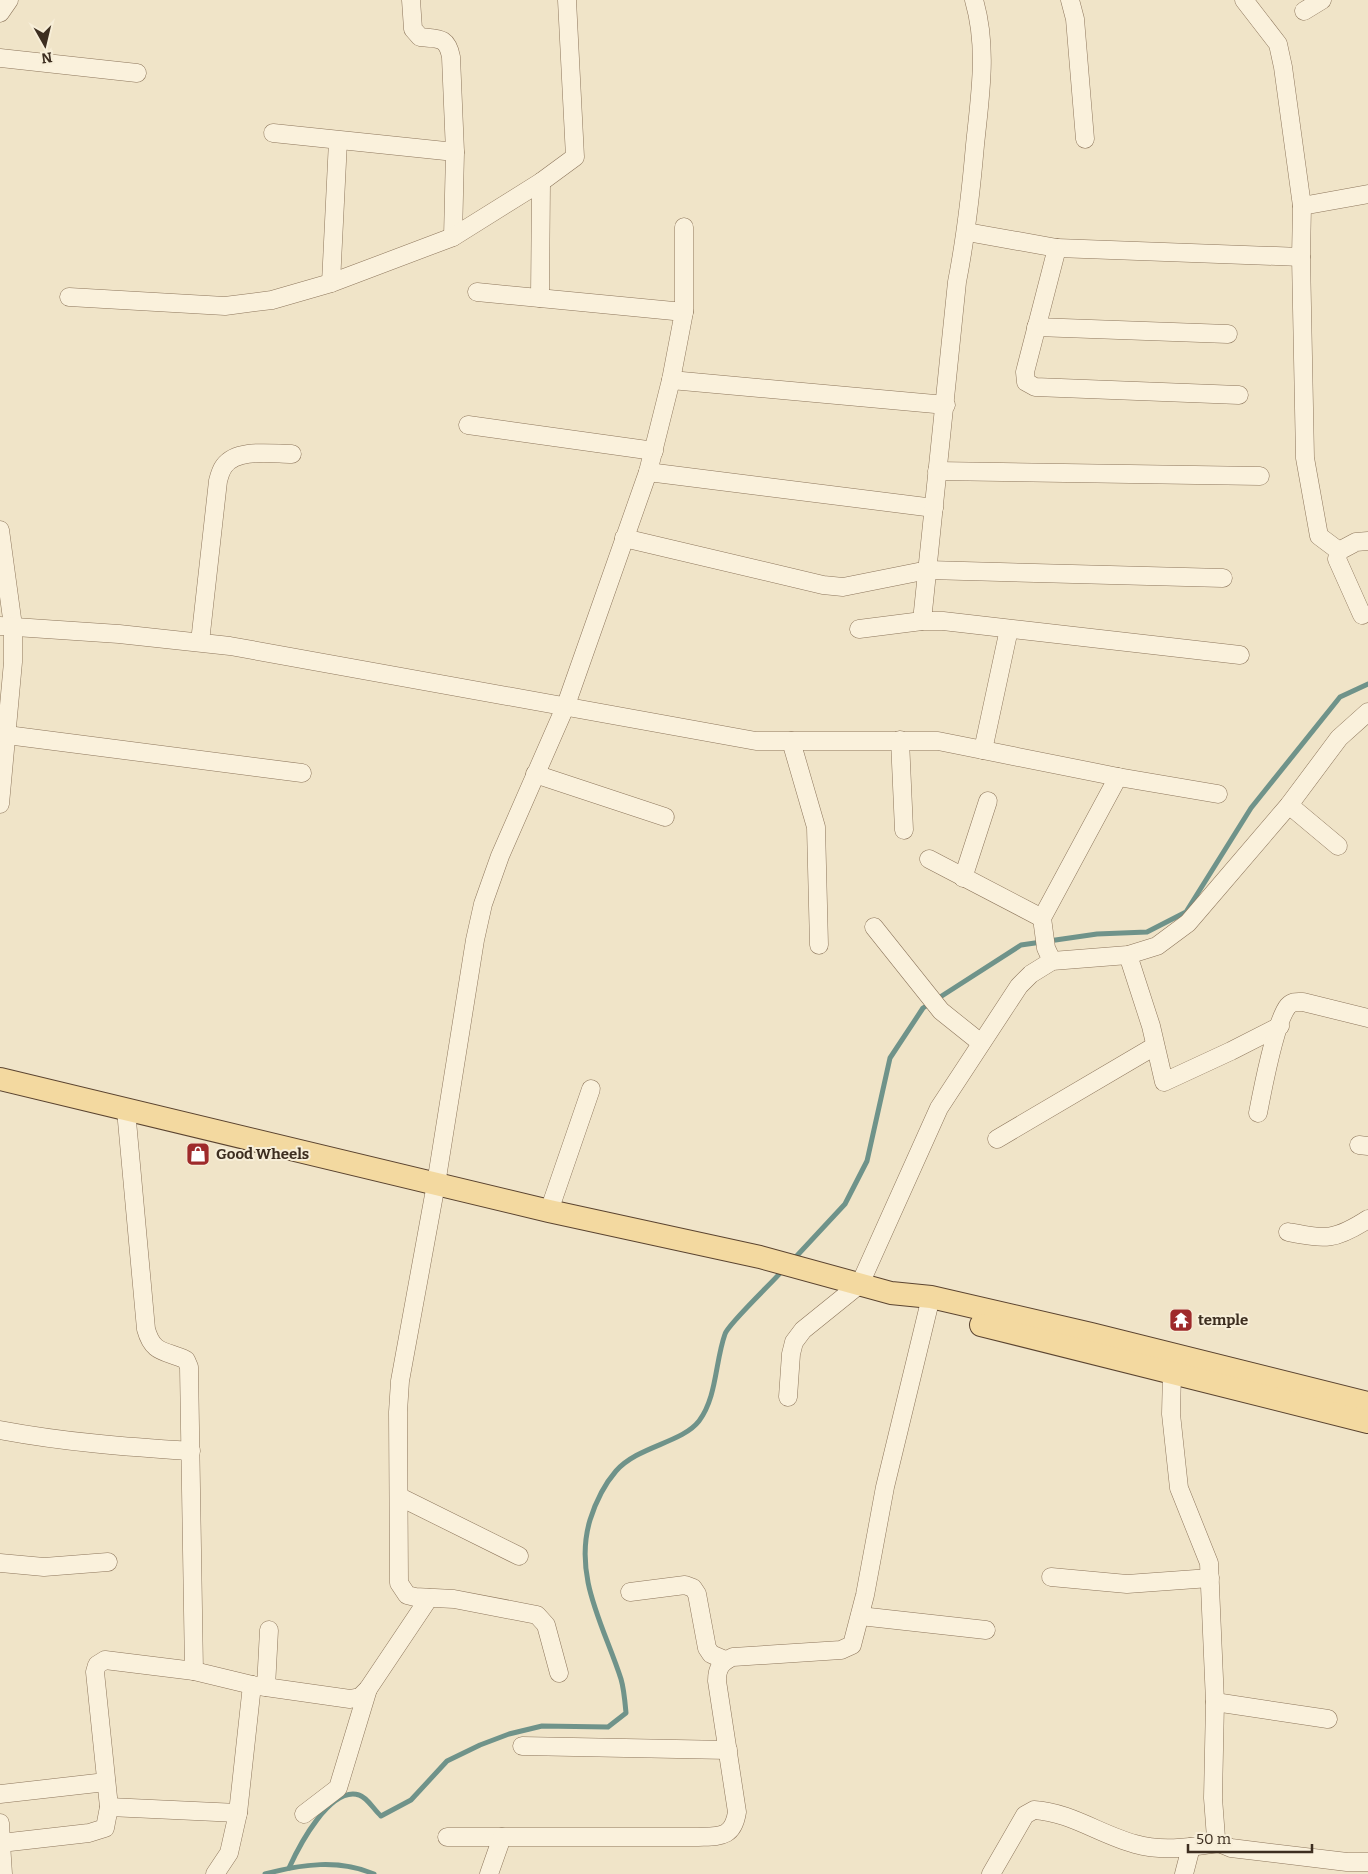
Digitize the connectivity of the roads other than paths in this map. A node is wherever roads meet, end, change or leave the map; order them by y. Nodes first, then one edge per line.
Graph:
1 (9, 0) edge
2 (411, 0) edge
3 (567, 0) edge
4 (974, 0) edge
5 (1070, 0) edge
6 (1244, 0) edge
7 (1322, 0) edge
8 (1304, 11) dead end
9 (0, 13) edge
10 (0, 58) edge
11 (137, 73) dead end
12 (273, 133) dead end
13 (1085, 139) dead end
14 (338, 142) junction
15 (455, 152) junction
16 (541, 182) junction
17 (1368, 194) edge
18 (1302, 206) junction
19 (684, 228) dead end
20 (967, 232) junction
21 (453, 237) junction
22 (1057, 248) junction
23 (1300, 257) junction
24 (331, 283) junction
25 (477, 292) dead end
26 (69, 297) dead end
27 (540, 298) junction
28 (684, 312) junction
29 (1036, 327) junction
30 (1228, 334) dead end
31 (671, 380) junction
32 (1239, 395) dead end
33 (946, 405) junction
34 (468, 425) dead end
35 (654, 451) junction
36 (292, 454) dead end
37 (937, 471) junction
38 (648, 472) junction
39 (1260, 476) dead end
40 (934, 508) junction
41 (0, 530) edge
42 (624, 538) junction
43 (1368, 541) edge
44 (1339, 551) junction
45 (928, 570) junction
46 (1223, 578) dead end
47 (1362, 615) dead end
48 (922, 621) junction
49 (7, 626) edge
50 (859, 629) dead end
51 (1009, 629) junction
52 (200, 642) junction
53 (1240, 655) dead end
54 (566, 705) junction
55 (1368, 712) edge
56 (7, 735) junction
57 (900, 740) junction
58 (791, 741) junction
59 (982, 750) junction
60 (302, 773) dead end
61 (535, 774) junction
62 (1118, 777) junction
63 (1218, 794) dead end
64 (988, 801) dead end
65 (0, 804) edge
66 (1289, 805) junction
67 (665, 817) dead end
68 (904, 830) dead end
69 (1338, 846) dead end
70 (929, 859) dead end
71 (963, 878) junction
72 (1042, 923) junction
73 (874, 927) dead end
74 (819, 945) dead end
75 (1049, 955) junction
76 (1128, 955) junction
77 (1368, 1018) edge
78 (1280, 1026) junction
79 (981, 1043) junction
80 (1155, 1046) junction
81 (0, 1079) edge
82 (591, 1089) dead end
83 (126, 1110) junction
84 (1258, 1113) dead end
85 (997, 1139) dead end
86 (436, 1184) junction
87 (549, 1211) junction
88 (1368, 1220) edge
89 (1288, 1232) dead end
90 (860, 1284) junction
91 (929, 1304) junction
92 (1172, 1372) junction
93 (788, 1397) dead end
94 (1368, 1403) edge
95 (1368, 1422) edge
96 (0, 1430) edge
97 (191, 1451) junction
98 (400, 1497) junction
99 (519, 1556) dead end
100 (108, 1562) dead end
101 (0, 1563) edge
102 (1051, 1577) dead end
103 (1210, 1578) junction
104 (630, 1592) dead end
105 (429, 1598) junction
106 (860, 1616) junction
107 (268, 1630) dead end
108 (986, 1630) dead end
109 (725, 1660) junction
110 (194, 1671) junction
111 (559, 1673) dead end
112 (259, 1686) junction
113 (368, 1689) junction
114 (1215, 1702) junction
115 (1328, 1719) dead end
116 (522, 1746) dead end
117 (728, 1750) junction
118 (106, 1782) junction
119 (0, 1794) edge
120 (109, 1807) junction
121 (238, 1813) junction
122 (304, 1814) dead end
123 (0, 1823) edge
124 (447, 1837) dead end
125 (502, 1837) junction
126 (1, 1843) junction
127 (1219, 1843) junction
128 (1191, 1847) junction
129 (1368, 1862) edge
130 (215, 1873) edge
131 (3, 1874) edge
132 (490, 1874) edge
133 (991, 1874) edge
134 (1184, 1874) edge

1 - 9 street
2 - 15 street
3 - 16 street
4 - 20 street
5 - 13 street
6 - 18 street
7 - 8 street
10 - 11 street
12 - 14 street
14 - 15 street
14 - 24 street
15 - 21 street
16 - 21 street
16 - 27 street
17 - 18 street
18 - 23 street
19 - 28 street
20 - 22 street
20 - 33 street
21 - 24 street
22 - 23 street
22 - 29 street
23 - 44 street
24 - 26 street
25 - 27 street
27 - 28 street
28 - 31 street
29 - 30 street
29 - 32 street
31 - 33 street
31 - 35 street
33 - 37 street
34 - 35 street
35 - 38 street
36 - 52 street
37 - 39 street
37 - 40 street
38 - 40 street
38 - 42 street
40 - 45 street
41 - 49 street
42 - 45 street
42 - 54 street
43 - 44 street
44 - 47 street
45 - 46 street
45 - 48 street
48 - 50 street
48 - 51 street
49 - 52 street
49 - 56 street
51 - 53 street
51 - 59 street
52 - 54 street
54 - 58 street
54 - 61 street
55 - 66 street
56 - 60 street
56 - 65 street
57 - 58 street
57 - 59 street
57 - 68 street
58 - 74 street
59 - 62 street
61 - 67 street
61 - 86 street
62 - 63 street
62 - 72 street
64 - 71 street
66 - 69 street
66 - 76 street
70 - 71 street
71 - 72 street
72 - 75 street
73 - 79 street
75 - 76 street
75 - 79 street
76 - 80 street
77 - 78 street
78 - 80 street
78 - 84 street
79 - 90 street
80 - 85 street
81 - 83 main road
82 - 87 street
83 - 86 main road
83 - 97 street
86 - 87 main road
86 - 98 street
87 - 90 main road
88 - 89 street
90 - 91 main road
90 - 93 street
91 - 92 main road
91 - 94 main road
91 - 106 street
92 - 95 main road
92 - 103 street
96 - 97 street
97 - 110 street
98 - 99 street
98 - 105 street
100 - 101 street
102 - 103 street
103 - 114 street
104 - 109 street
105 - 111 street
105 - 113 street
106 - 108 street
106 - 109 street
107 - 112 street
109 - 117 street
110 - 112 street
110 - 118 street
112 - 113 street
112 - 121 street
113 - 122 street
114 - 115 street
114 - 127 street
116 - 117 street
117 - 125 street
118 - 119 street
118 - 120 street
120 - 121 street
120 - 126 street
121 - 130 street
123 - 126 street
124 - 125 street
125 - 132 street
126 - 131 street
127 - 128 street
127 - 129 street
128 - 133 street
128 - 134 street

